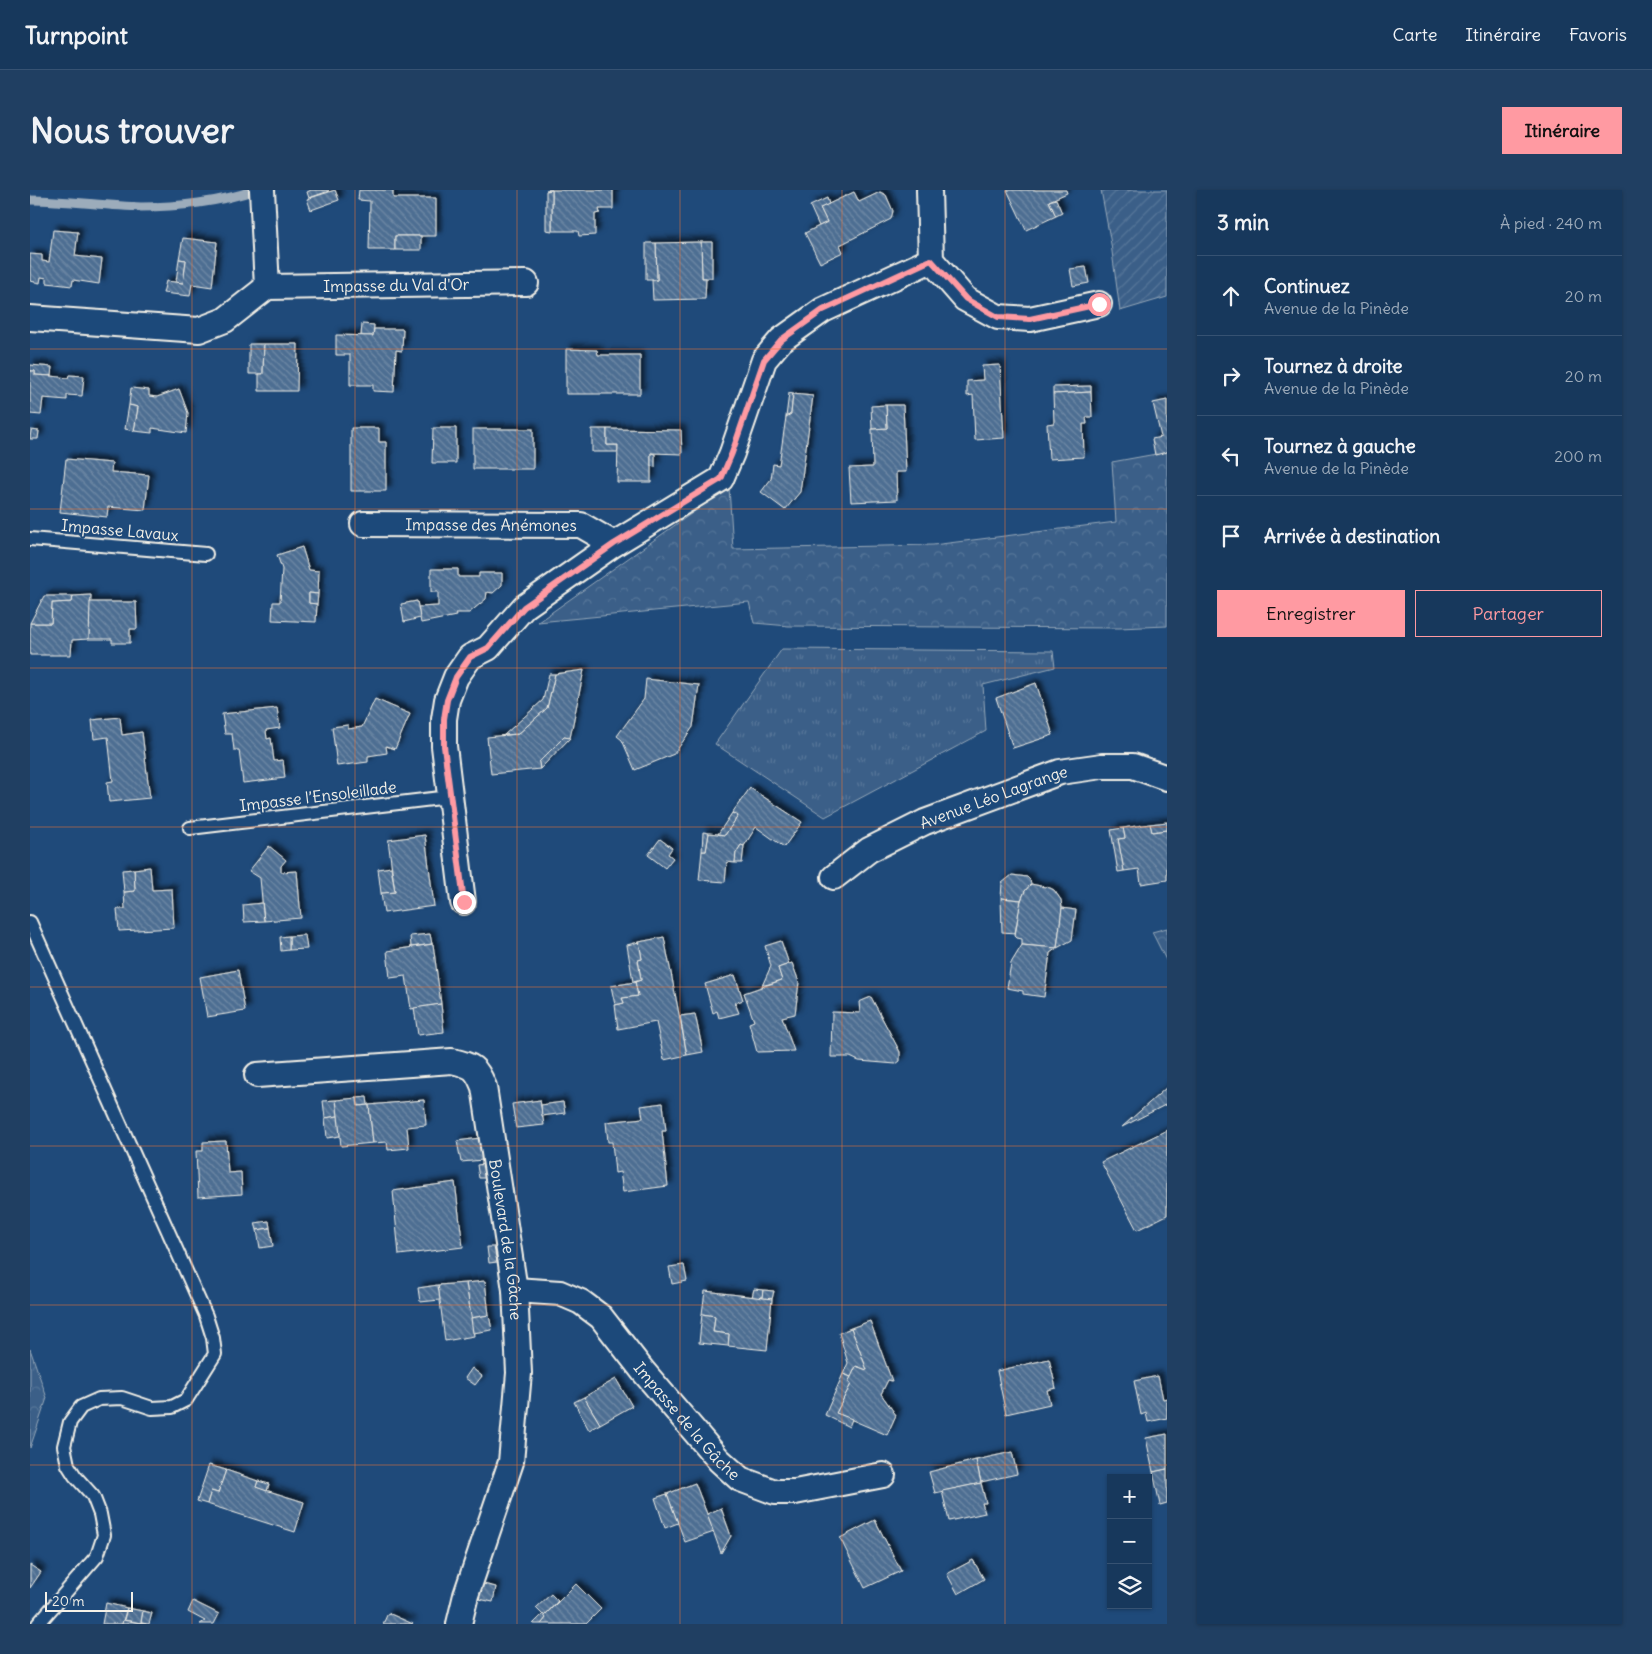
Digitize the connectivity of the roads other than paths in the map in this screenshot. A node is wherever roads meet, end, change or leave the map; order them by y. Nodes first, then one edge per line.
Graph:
1 (929, 190) edge
2 (262, 195) edge
3 (931, 260) junction
4 (526, 283) dead end
5 (267, 287) junction
6 (1099, 304) dead end
7 (30, 318) edge
8 (363, 524) dead end
9 (30, 538) edge
10 (614, 544) junction
11 (206, 554) dead end
12 (1167, 778) edge
13 (450, 796) junction
14 (190, 828) dead end
15 (834, 877) dead end
16 (464, 902) dead end
17 (30, 922) edge
18 (257, 1075) dead end
19 (515, 1290) junction
20 (883, 1475) dead end
21 (38, 1624) edge
22 (459, 1624) edge

1 - 3 street
2 - 5 street
3 - 6 street
3 - 10 street
4 - 5 street, Impasse du Val d'Or
5 - 7 street
8 - 10 street, Impasse des Anémones
9 - 11 lane, Impasse Lavaux
10 - 13 street
12 - 15 street, Avenue Léo Lagrange
13 - 14 lane, Impasse l’Ensoleillade
13 - 16 street
17 - 21 lane
18 - 19 street, Boulevard de la Gâche
19 - 20 street, Impasse de la Gâche
19 - 22 street, Boulevard de la Gâche

